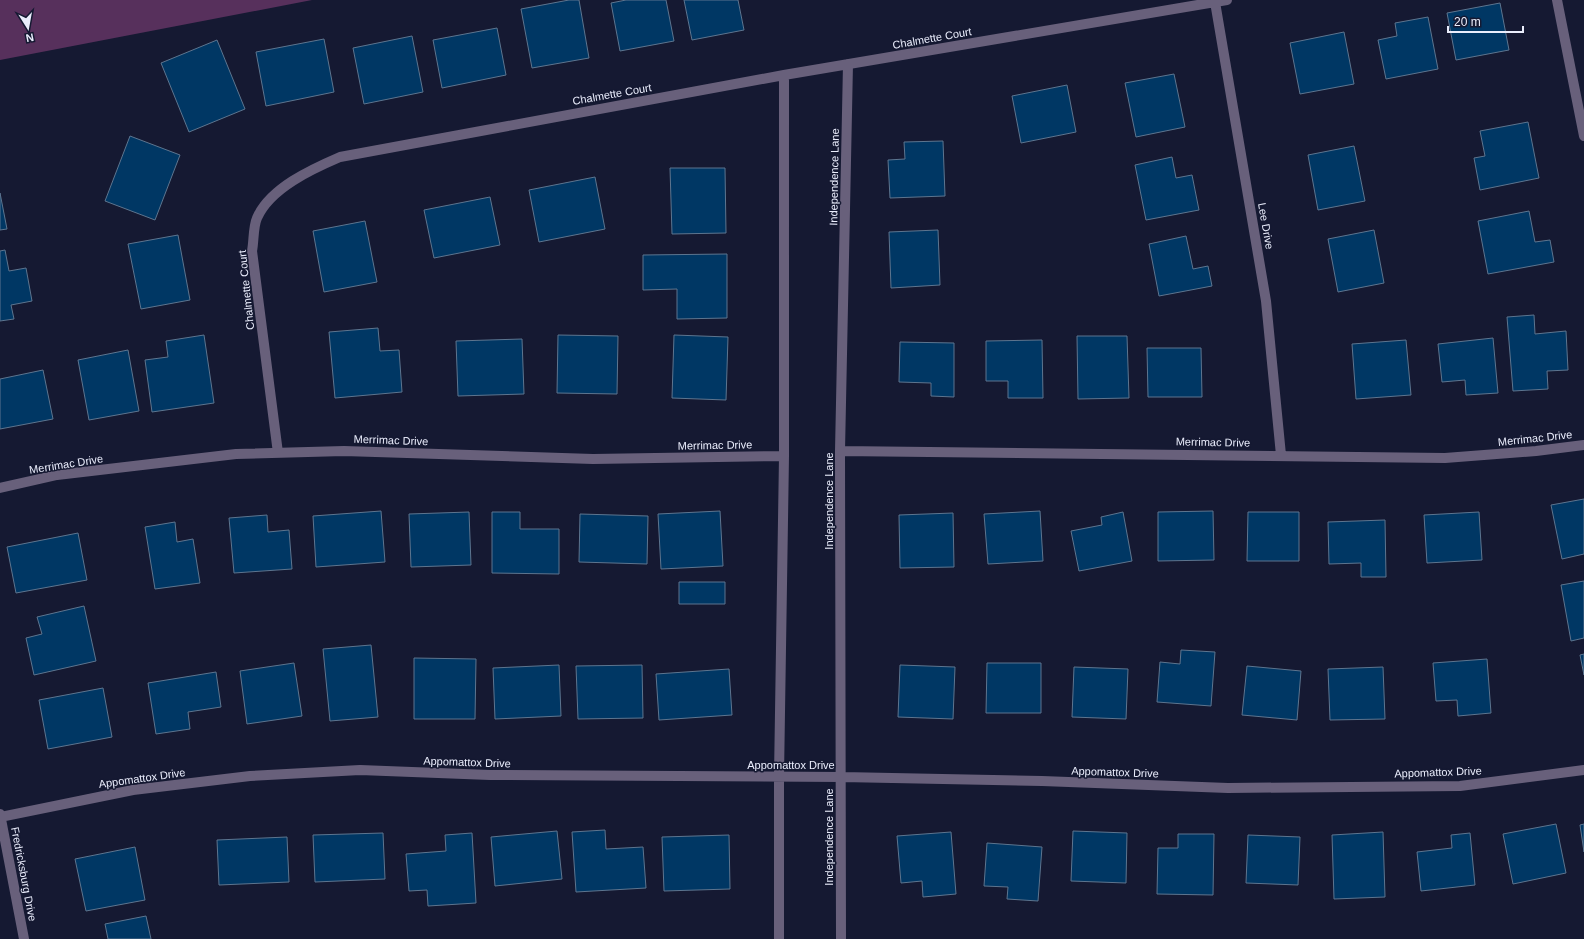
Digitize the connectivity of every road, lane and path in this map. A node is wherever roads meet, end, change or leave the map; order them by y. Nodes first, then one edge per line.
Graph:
1 (1227, 0) edge
2 (1557, 0) edge
3 (1215, 2) junction
4 (848, 64) junction
5 (784, 74) junction
6 (1584, 136) edge
7 (1584, 445) edge
8 (840, 451) junction
9 (278, 453) junction
10 (1282, 455) junction
11 (784, 456) junction
12 (0, 488) edge
13 (1584, 770) edge
14 (779, 777) junction
15 (842, 777) junction
16 (0, 815) edge
17 (24, 939) edge
18 (779, 939) edge
19 (841, 939) edge

1 - 3 street, Chalmette Court
2 - 6 street
3 - 4 street, Chalmette Court
3 - 10 street, Lee Drive
4 - 5 street, Chalmette Court
4 - 8 street, Independence Lane
5 - 9 street, Chalmette Court
5 - 11 street
7 - 10 street, Merrimac Drive
8 - 10 street, Merrimac Drive
8 - 15 street, Independence Lane
9 - 11 street, Merrimac Drive
9 - 12 street, Merrimac Drive
11 - 14 street
13 - 15 street, Appomattox Drive
14 - 15 street, Appomattox Drive
14 - 16 street, Appomattox Drive
14 - 18 street
15 - 19 street, Independence Lane
16 - 17 street, Fredricksburg Drive

